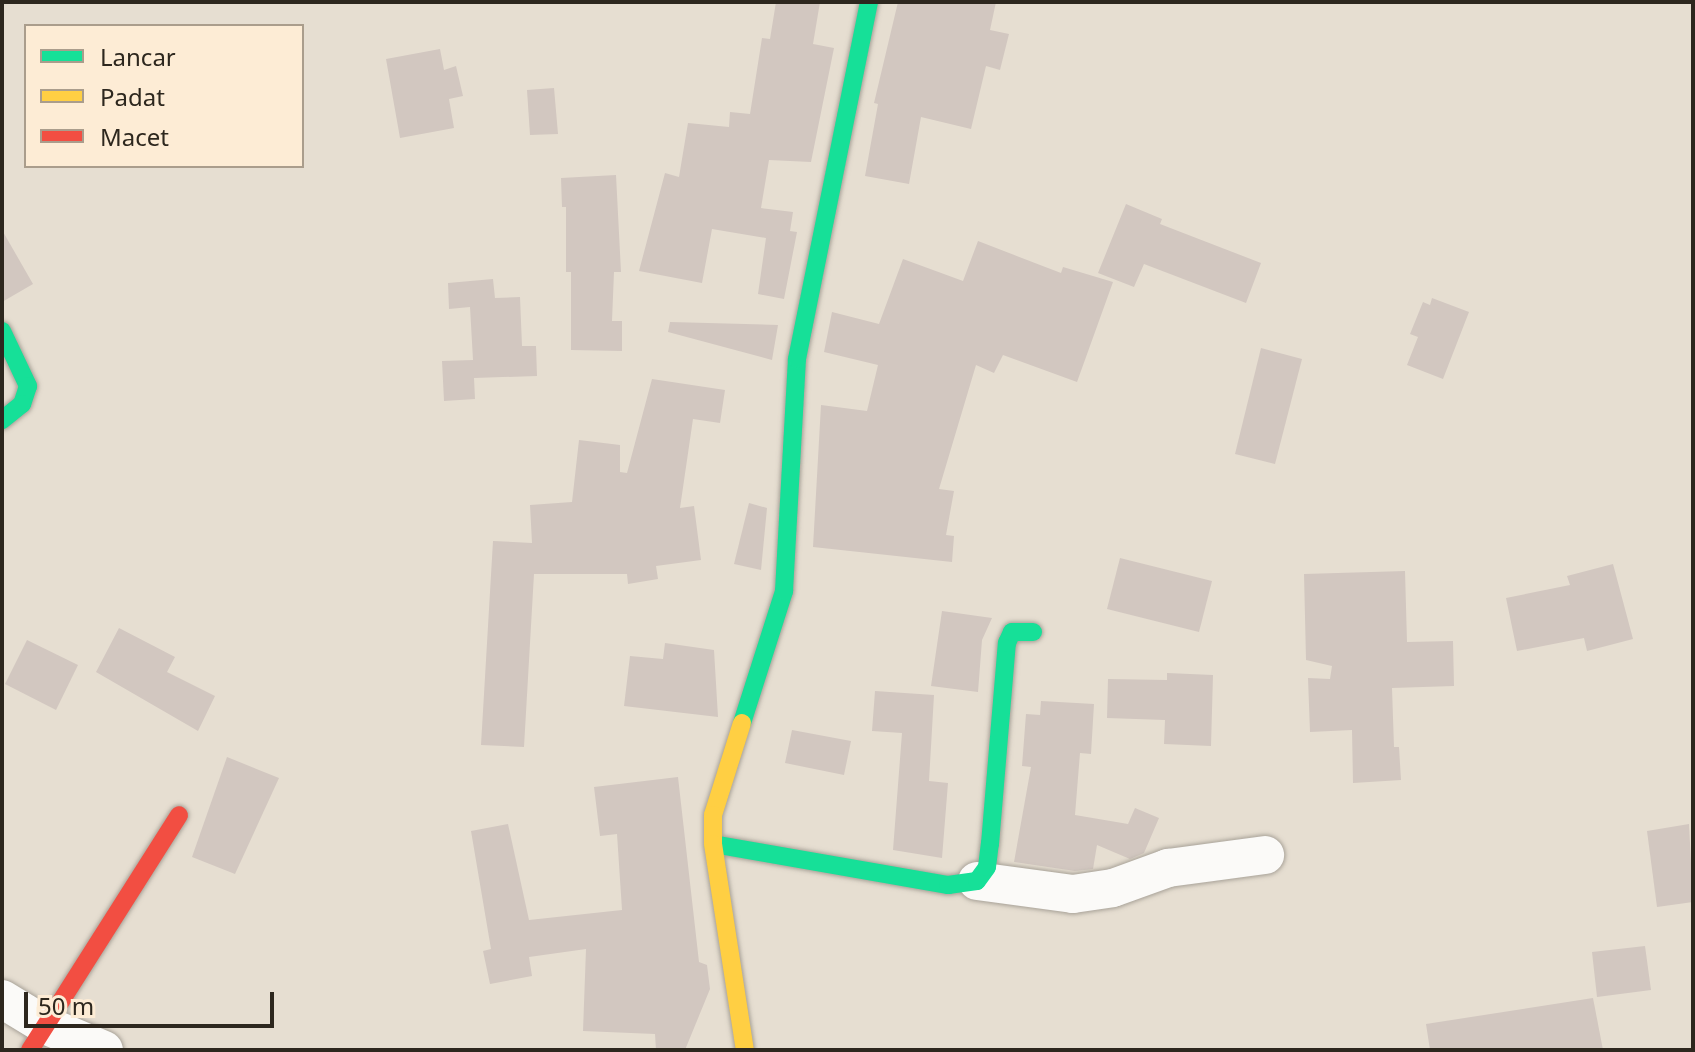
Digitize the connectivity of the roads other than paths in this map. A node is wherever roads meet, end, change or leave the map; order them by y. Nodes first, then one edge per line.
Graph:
1 (869, 2) edge
2 (2, 331) edge
3 (2, 420) edge
4 (1033, 632) dead end
5 (179, 815) dead end
6 (713, 844) junction
7 (1265, 855) dead end
8 (977, 881) junction
9 (2, 999) edge
10 (37, 1038) edge
11 (104, 1050) edge
12 (745, 1050) edge

1 - 6 street
2 - 3 street
4 - 8 street
5 - 10 street
6 - 8 street
6 - 12 street
7 - 8 street
9 - 10 street
10 - 11 street

